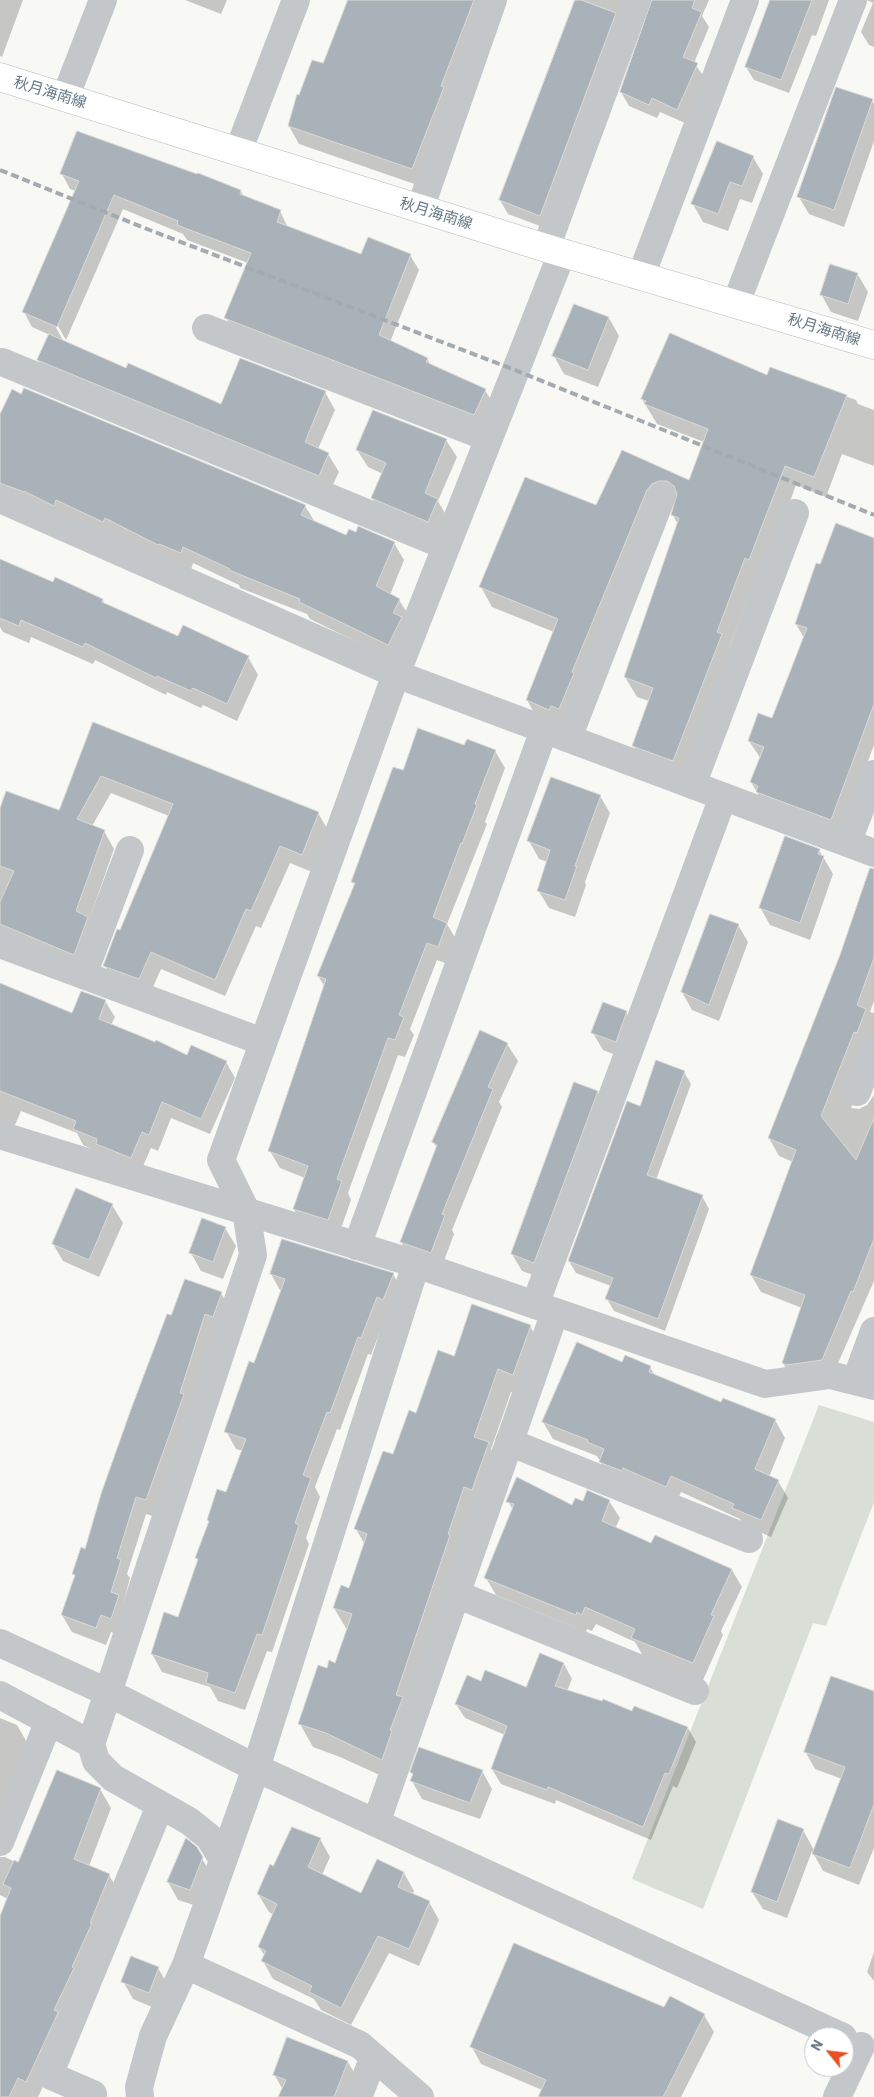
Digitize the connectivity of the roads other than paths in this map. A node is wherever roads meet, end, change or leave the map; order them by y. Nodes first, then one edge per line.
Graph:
1 (103, 0) edge
2 (296, 0) edge
3 (494, 0) edge
4 (636, 0) edge
5 (745, 0) edge
6 (853, 0) edge
7 (0, 77) edge
8 (66, 98) junction
9 (238, 152) junction
10 (420, 208) junction
11 (554, 250) junction
12 (641, 276) junction
13 (736, 303) junction
14 (206, 328) dead end
15 (874, 345) edge
16 (2, 362) dead end
17 (489, 438) junction
18 (662, 496) dead end
19 (0, 500) edge
20 (795, 513) dead end
21 (446, 546) junction
22 (396, 674) junction
23 (556, 734) junction
24 (874, 774) edge
25 (692, 785) junction
26 (723, 796) junction
27 (847, 843) junction
28 (130, 850) dead end
29 (874, 853) edge
30 (0, 944) edge
31 (83, 975) junction
32 (263, 1042) junction
33 (874, 1047) edge
34 (858, 1092) dead end
35 (0, 1135) edge
36 (246, 1212) junction
37 (357, 1246) junction
38 (416, 1264) junction
39 (545, 1308) junction
40 (874, 1331) edge
41 (865, 1383) edge
42 (509, 1442) junction
43 (749, 1539) dead end
44 (456, 1594) junction
45 (0, 1643) edge
46 (695, 1691) dead end
47 (109, 1693) junction
48 (0, 1695) edge
49 (49, 1721) junction
50 (91, 1744) junction
51 (256, 1768) junction
52 (160, 1806) junction
53 (376, 1823) junction
54 (0, 1842) edge
55 (223, 1860) junction
56 (186, 1965) junction
57 (855, 2043) edge
58 (374, 2057) junction
59 (93, 2094) dead end
60 (140, 2097) edge
61 (358, 2097) edge
62 (420, 2097) edge
63 (838, 2097) edge

1 - 8 street
2 - 9 street
3 - 10 street
4 - 11 street
5 - 12 street
6 - 13 street
7 - 8 main road, 秋月海南線
8 - 9 main road, 秋月海南線
9 - 10 main road, 秋月海南線
10 - 11 main road, 秋月海南線
11 - 12 main road, 秋月海南線
11 - 17 street
12 - 13 main road, 秋月海南線
13 - 15 main road, 秋月海南線
14 - 17 street
16 - 21 street
17 - 21 street
18 - 23 street
19 - 22 street
20 - 25 street
21 - 22 street
22 - 23 street
22 - 32 street
23 - 25 street
23 - 37 street
24 - 27 street
25 - 26 street
26 - 27 street
26 - 39 street
27 - 29 street
28 - 31 street
30 - 31 street
31 - 32 street
32 - 36 street
33 - 34 street
35 - 36 street
36 - 37 street
36 - 47 street
37 - 38 street
38 - 39 street
38 - 51 street
39 - 41 street
39 - 42 street
40 - 41 street
42 - 43 street
42 - 44 street
44 - 46 street
44 - 53 street
45 - 47 street
47 - 50 street
47 - 51 street
48 - 49 street
49 - 50 street
49 - 54 street
50 - 52 street
51 - 53 street
51 - 55 street
52 - 55 street
52 - 59 street
53 - 57 street
55 - 56 street
56 - 58 street
56 - 60 street
57 - 63 street
58 - 61 street
58 - 62 street

